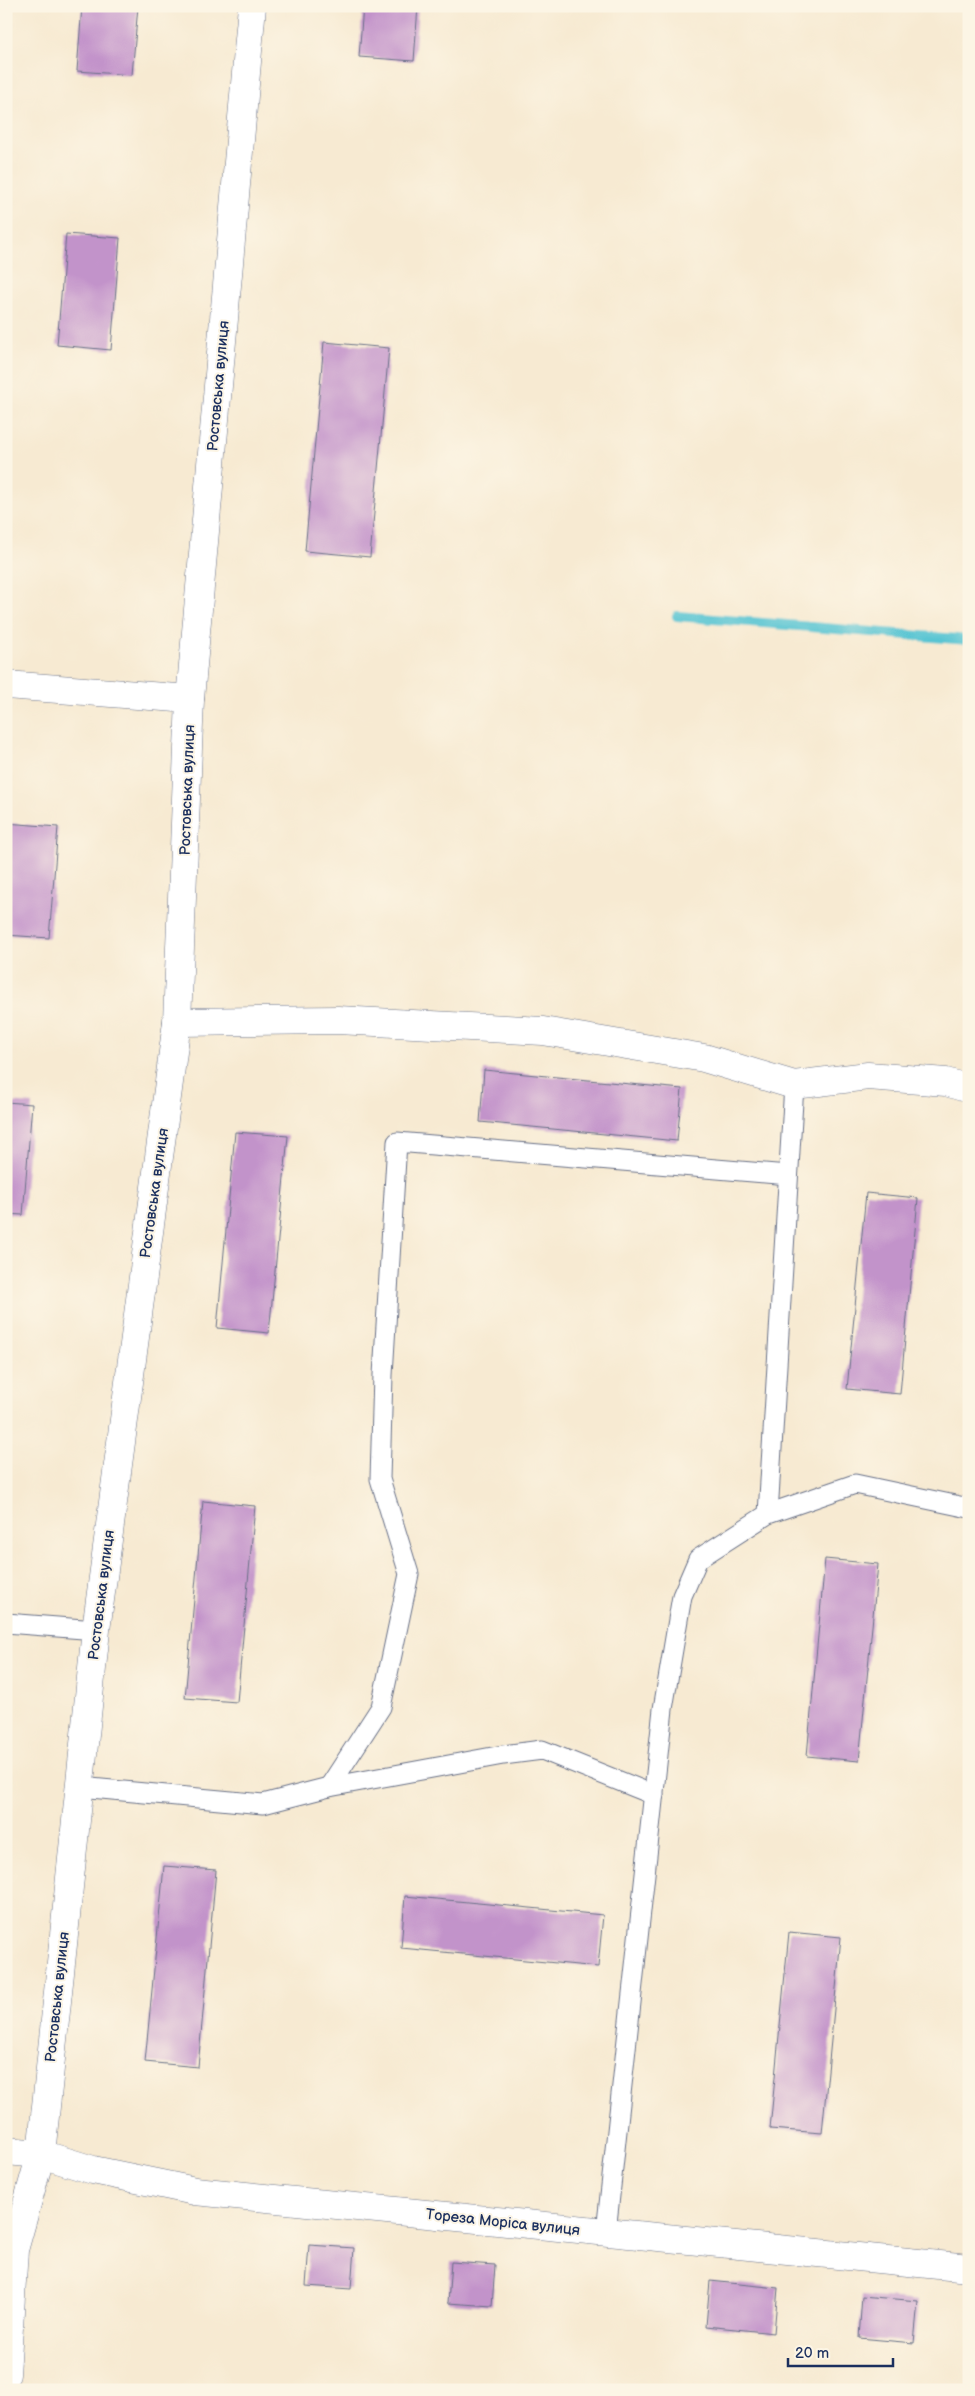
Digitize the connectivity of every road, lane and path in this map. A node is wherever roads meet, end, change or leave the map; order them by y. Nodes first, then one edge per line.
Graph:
1 (252, 6) edge
2 (6, 685) edge
3 (190, 700) junction
4 (177, 1022) junction
5 (794, 1085) junction
6 (969, 1089) edge
7 (788, 1175) junction
8 (969, 1508) edge
9 (768, 1514) junction
10 (6, 1623) edge
11 (96, 1630) junction
12 (329, 1786) junction
13 (80, 1787) junction
14 (654, 1794) junction
15 (6, 2151) edge
16 (41, 2154) junction
17 (606, 2232) junction
18 (969, 2268) edge
19 (6, 2374) edge

1 - 3 street, Ростовська вулиця
2 - 3 street
3 - 4 street, Ростовська вулиця
4 - 5 street
4 - 11 street, Ростовська вулиця
5 - 6 street
5 - 7 lane
7 - 9 lane
7 - 12 lane
8 - 9 lane
9 - 14 lane
10 - 11 lane
11 - 13 street, Ростовська вулиця
12 - 13 lane
12 - 14 lane
13 - 16 street, Ростовська вулиця
14 - 17 lane
15 - 16 street, Тореза Моріса вулиця
16 - 17 street, Тореза Моріса вулиця
16 - 19 street, Ростовська вулиця
17 - 18 street, Тореза Моріса вулиця

